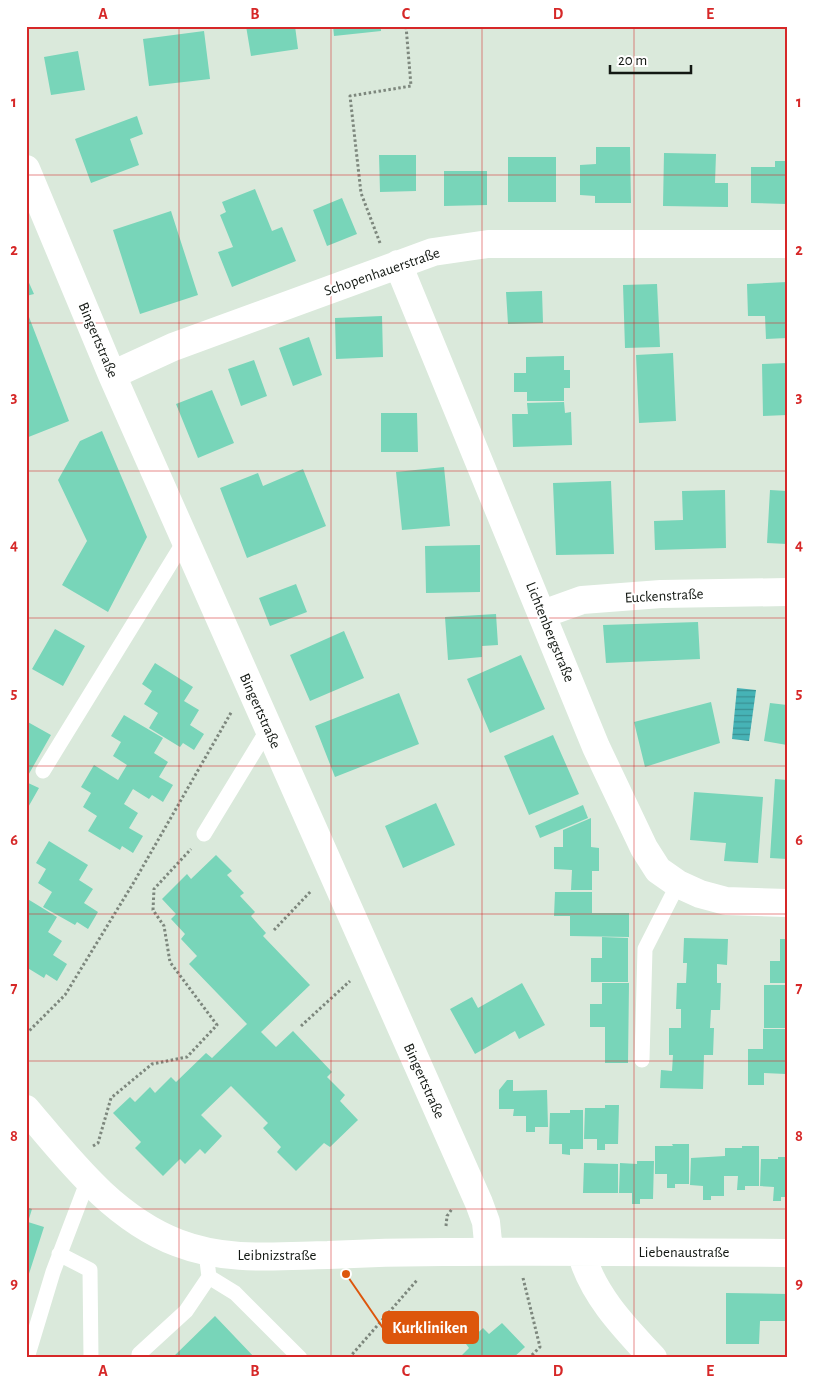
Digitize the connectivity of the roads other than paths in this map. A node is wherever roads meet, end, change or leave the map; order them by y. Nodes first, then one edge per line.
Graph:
1 (26, 170) edge
2 (787, 244) edge
3 (398, 264) junction
4 (112, 375) junction
5 (185, 540) junction
6 (787, 592) edge
7 (543, 614) junction
8 (268, 730) junction
9 (43, 771) dead end
10 (204, 834) road end
11 (678, 884) junction
12 (787, 903) edge
13 (642, 1060) dead end
14 (26, 1109) edge
15 (88, 1180) junction
16 (489, 1252) junction
17 (581, 1252) junction
18 (787, 1253) edge
19 (59, 1254) junction
20 (207, 1264) junction
21 (27, 1358) edge
22 (91, 1358) edge
23 (139, 1358) edge
24 (300, 1358) edge
25 (653, 1358) edge

1 - 4 street, Bingertstraße
2 - 3 street, Schopenhauerstraße
3 - 4 street, Schopenhauerstraße
3 - 7 street, Lichtenbergstraße
4 - 5 street, Bingertstraße
5 - 8 street, Bingertstraße
5 - 9 lane
6 - 7 street, Euckenstraße
7 - 11 street, Lichtenbergstraße
8 - 10 lane
8 - 16 street, Bingertstraße
11 - 12 street, Lichtenbergstraße
11 - 13 lane
14 - 15 street, Leibnizstraße
15 - 19 lane
15 - 20 street, Leibnizstraße
16 - 17 street, Leibnizstraße
16 - 20 street, Leibnizstraße
17 - 18 street, Liebenaustraße
17 - 25 street
19 - 21 lane
19 - 22 lane
20 - 23 lane
20 - 24 lane

